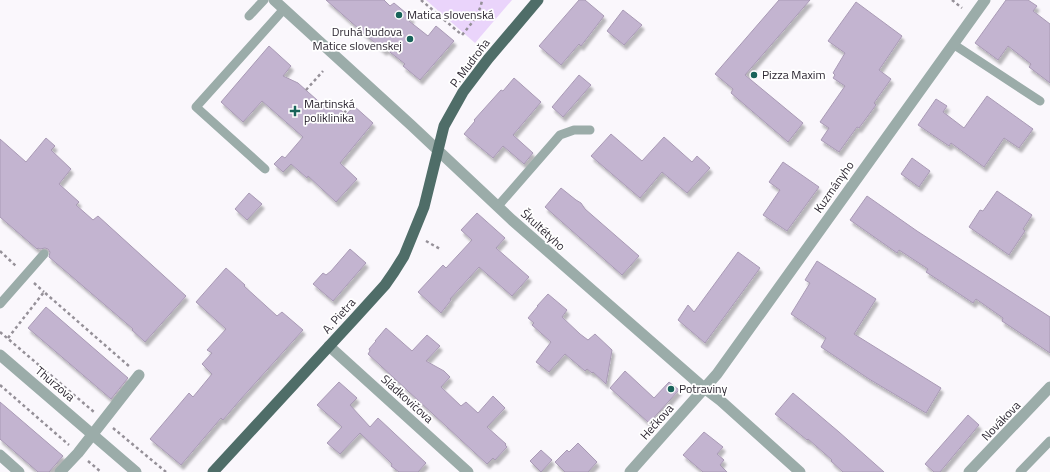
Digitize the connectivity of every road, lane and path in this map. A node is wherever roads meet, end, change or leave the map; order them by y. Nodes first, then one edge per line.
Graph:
1 (264, 0) edge
2 (274, 0) edge
3 (421, 0) edge
4 (482, 0) edge
5 (538, 0) edge
6 (952, 0) edge
7 (985, 0) edge
8 (962, 8) dead end
9 (284, 9) junction
10 (249, 16) dead end
11 (953, 44) junction
12 (322, 72) dead end
13 (306, 90) dead end
14 (356, 100) dead end
15 (1040, 101) dead end
16 (344, 113) dead end
17 (590, 130) dead end
18 (437, 150) junction
19 (265, 169) dead end
20 (498, 206) junction
21 (426, 241) dead end
22 (440, 249) dead end
23 (44, 254) dead end
24 (0, 304) edge
25 (0, 332) edge
26 (8, 338) junction
27 (329, 346) junction
28 (0, 355) edge
29 (139, 375) joint
30 (0, 385) edge
31 (1050, 387) edge
32 (704, 388) junction
33 (103, 419) junction
34 (92, 434) junction
35 (1050, 441) edge
36 (78, 453) junction
37 (0, 456) edge
38 (19, 472) edge
39 (60, 472) edge
40 (101, 472) edge
41 (136, 472) edge
42 (166, 472) edge
43 (213, 472) edge
44 (468, 472) edge
45 (630, 472) edge
46 (800, 472) edge
47 (970, 472) edge
48 (1020, 472) edge

1 - 10 lane
2 - 9 street, Škultétyho
3 - 4 path
5 - 18 main road, P. Mudroňa
6 - 8 path
7 - 11 street, Kuzmányho
9 - 18 street, Škultétyho
9 - 19 lane
11 - 15 lane
11 - 32 street, Kuzmányho
12 - 13 path
14 - 16 path
17 - 20 lane
18 - 20 street, Škultétyho
18 - 27 main road, A. Pietra
20 - 32 street, Škultétyho
21 - 22 path
23 - 24 lane
25 - 26 path
26 - 29 path
26 - 33 path
27 - 43 main road, A. Pietra
27 - 44 street, Sládkovičova
28 - 34 street, Thurzova
29 - 33 street
30 - 36 path
31 - 47 street, Novákova
32 - 45 street, Hečkova
32 - 46 street, Škultétyho
33 - 34 street
33 - 42 path
34 - 36 street
34 - 41 street, Thurzova
35 - 48 lane
36 - 39 street
36 - 40 path
37 - 38 street

